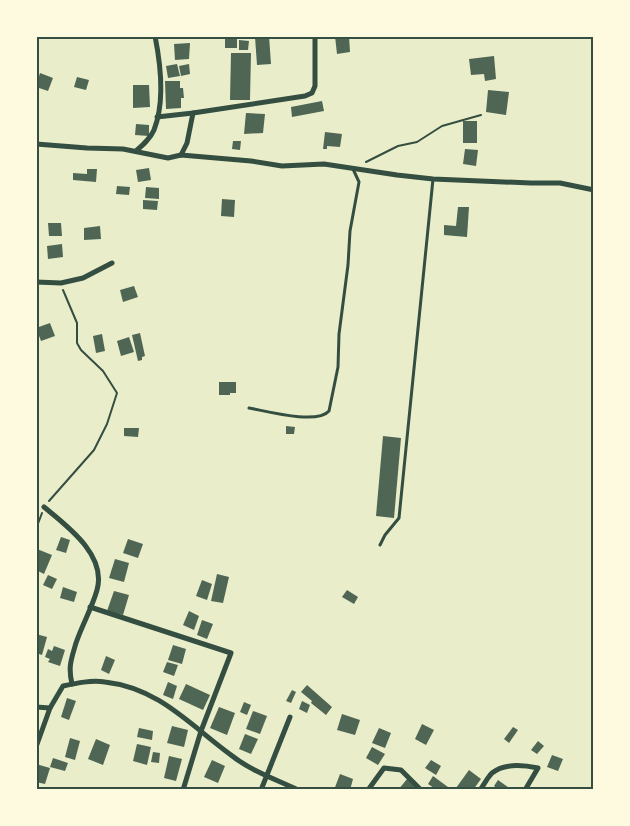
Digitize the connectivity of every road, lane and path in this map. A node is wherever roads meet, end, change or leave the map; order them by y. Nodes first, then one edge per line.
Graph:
1 (155, 36) edge
2 (316, 36) edge
3 (193, 113) junction
4 (481, 116) dead end
5 (157, 117) junction
6 (36, 144) edge
7 (136, 152) junction
8 (181, 155) junction
9 (353, 169) junction
10 (360, 170) junction
11 (433, 179) junction
12 (594, 190) edge
13 (112, 263) dead end
14 (36, 282) edge
15 (60, 283) junction
16 (249, 408) dead end
17 (44, 507) junction
18 (36, 529) edge
19 (380, 545) dead end
20 (90, 607) junction
21 (72, 684) junction
22 (36, 707) edge
23 (50, 708) junction
24 (290, 716) dead end
25 (201, 731) junction
26 (36, 747) edge
27 (266, 775) junction
28 (183, 790) edge
29 (261, 790) edge
30 (298, 790) edge
31 (368, 790) edge
32 (421, 790) edge
33 (480, 790) edge
34 (525, 790) edge

1 - 5 street
2 - 3 street
3 - 5 street
3 - 8 street
4 - 10 path
5 - 7 street
6 - 7 street
7 - 8 street
8 - 9 street
9 - 10 street
9 - 16 lane
10 - 11 street
11 - 12 street
11 - 19 lane
13 - 15 street
14 - 15 street
15 - 17 path
17 - 18 path
17 - 20 street
20 - 21 street
20 - 25 street
21 - 23 street
21 - 25 street
22 - 23 street
23 - 26 street
24 - 27 street
25 - 27 street
25 - 28 street
27 - 29 street
27 - 30 street
31 - 32 street
33 - 34 street

